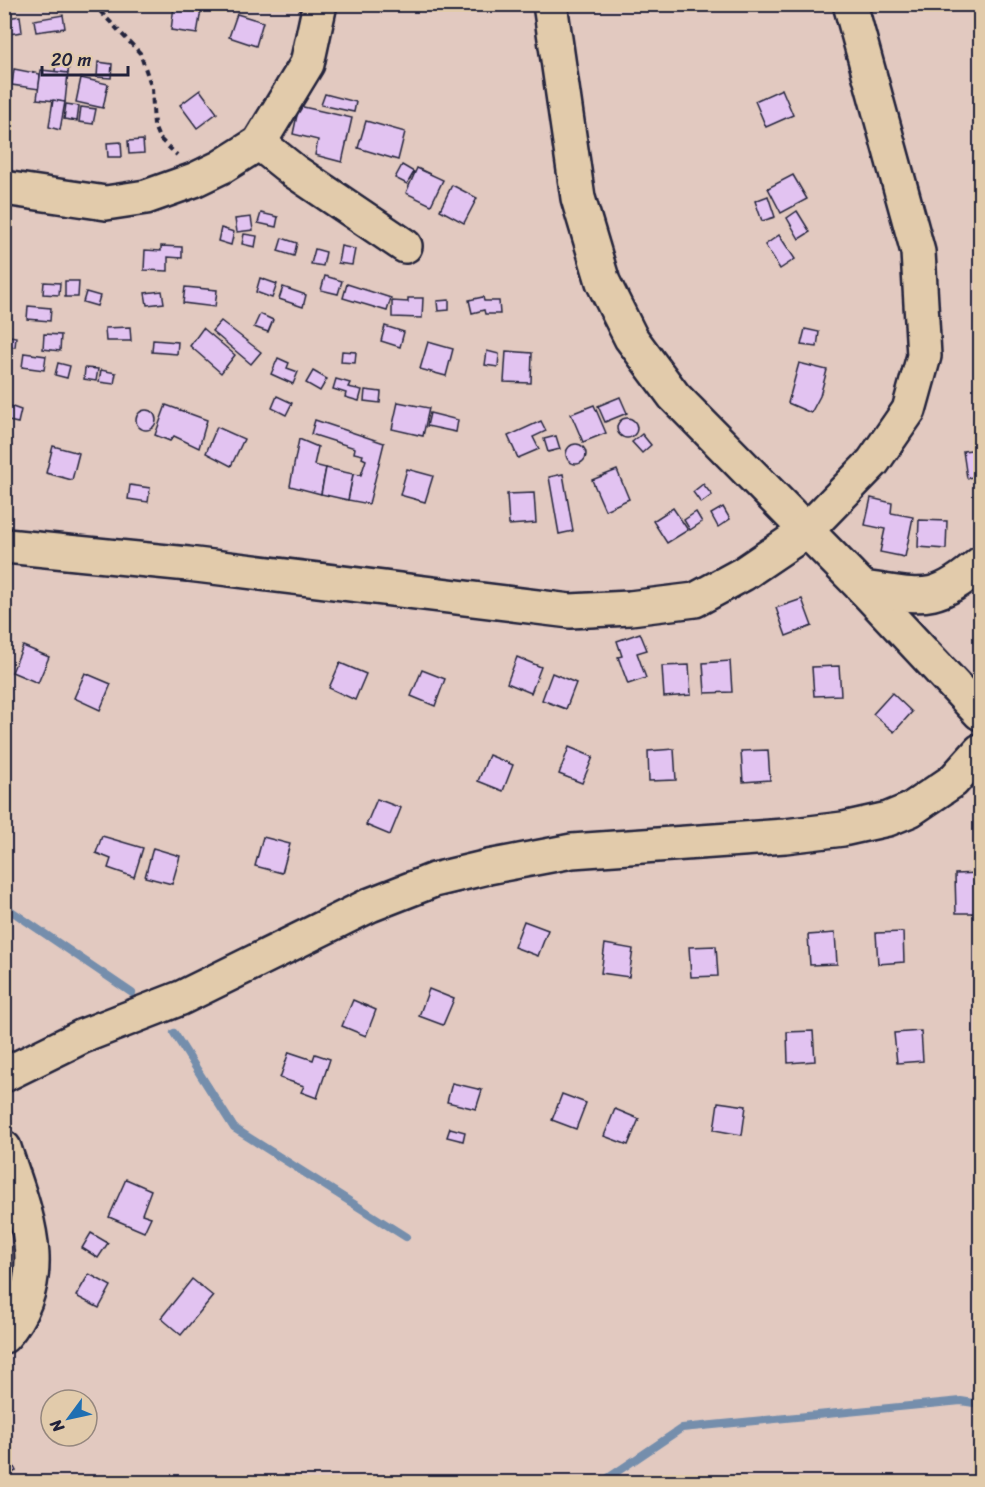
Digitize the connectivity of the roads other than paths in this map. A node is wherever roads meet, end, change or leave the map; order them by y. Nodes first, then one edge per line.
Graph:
1 (320, 4) edge
2 (550, 4) edge
3 (850, 4) edge
4 (259, 143) junction
5 (4, 188) edge
6 (405, 246) dead end
7 (806, 532) junction
8 (6, 546) dead end
9 (981, 564) edge
10 (863, 588) junction
11 (981, 712) edge
12 (981, 752) edge
13 (4, 1075) edge
14 (4, 1148) edge
15 (4, 1336) edge

1 - 4 street
2 - 7 street
3 - 7 street
4 - 5 street
4 - 6 street
7 - 8 street
7 - 10 street
9 - 10 street
10 - 11 street
12 - 13 street
14 - 15 street

